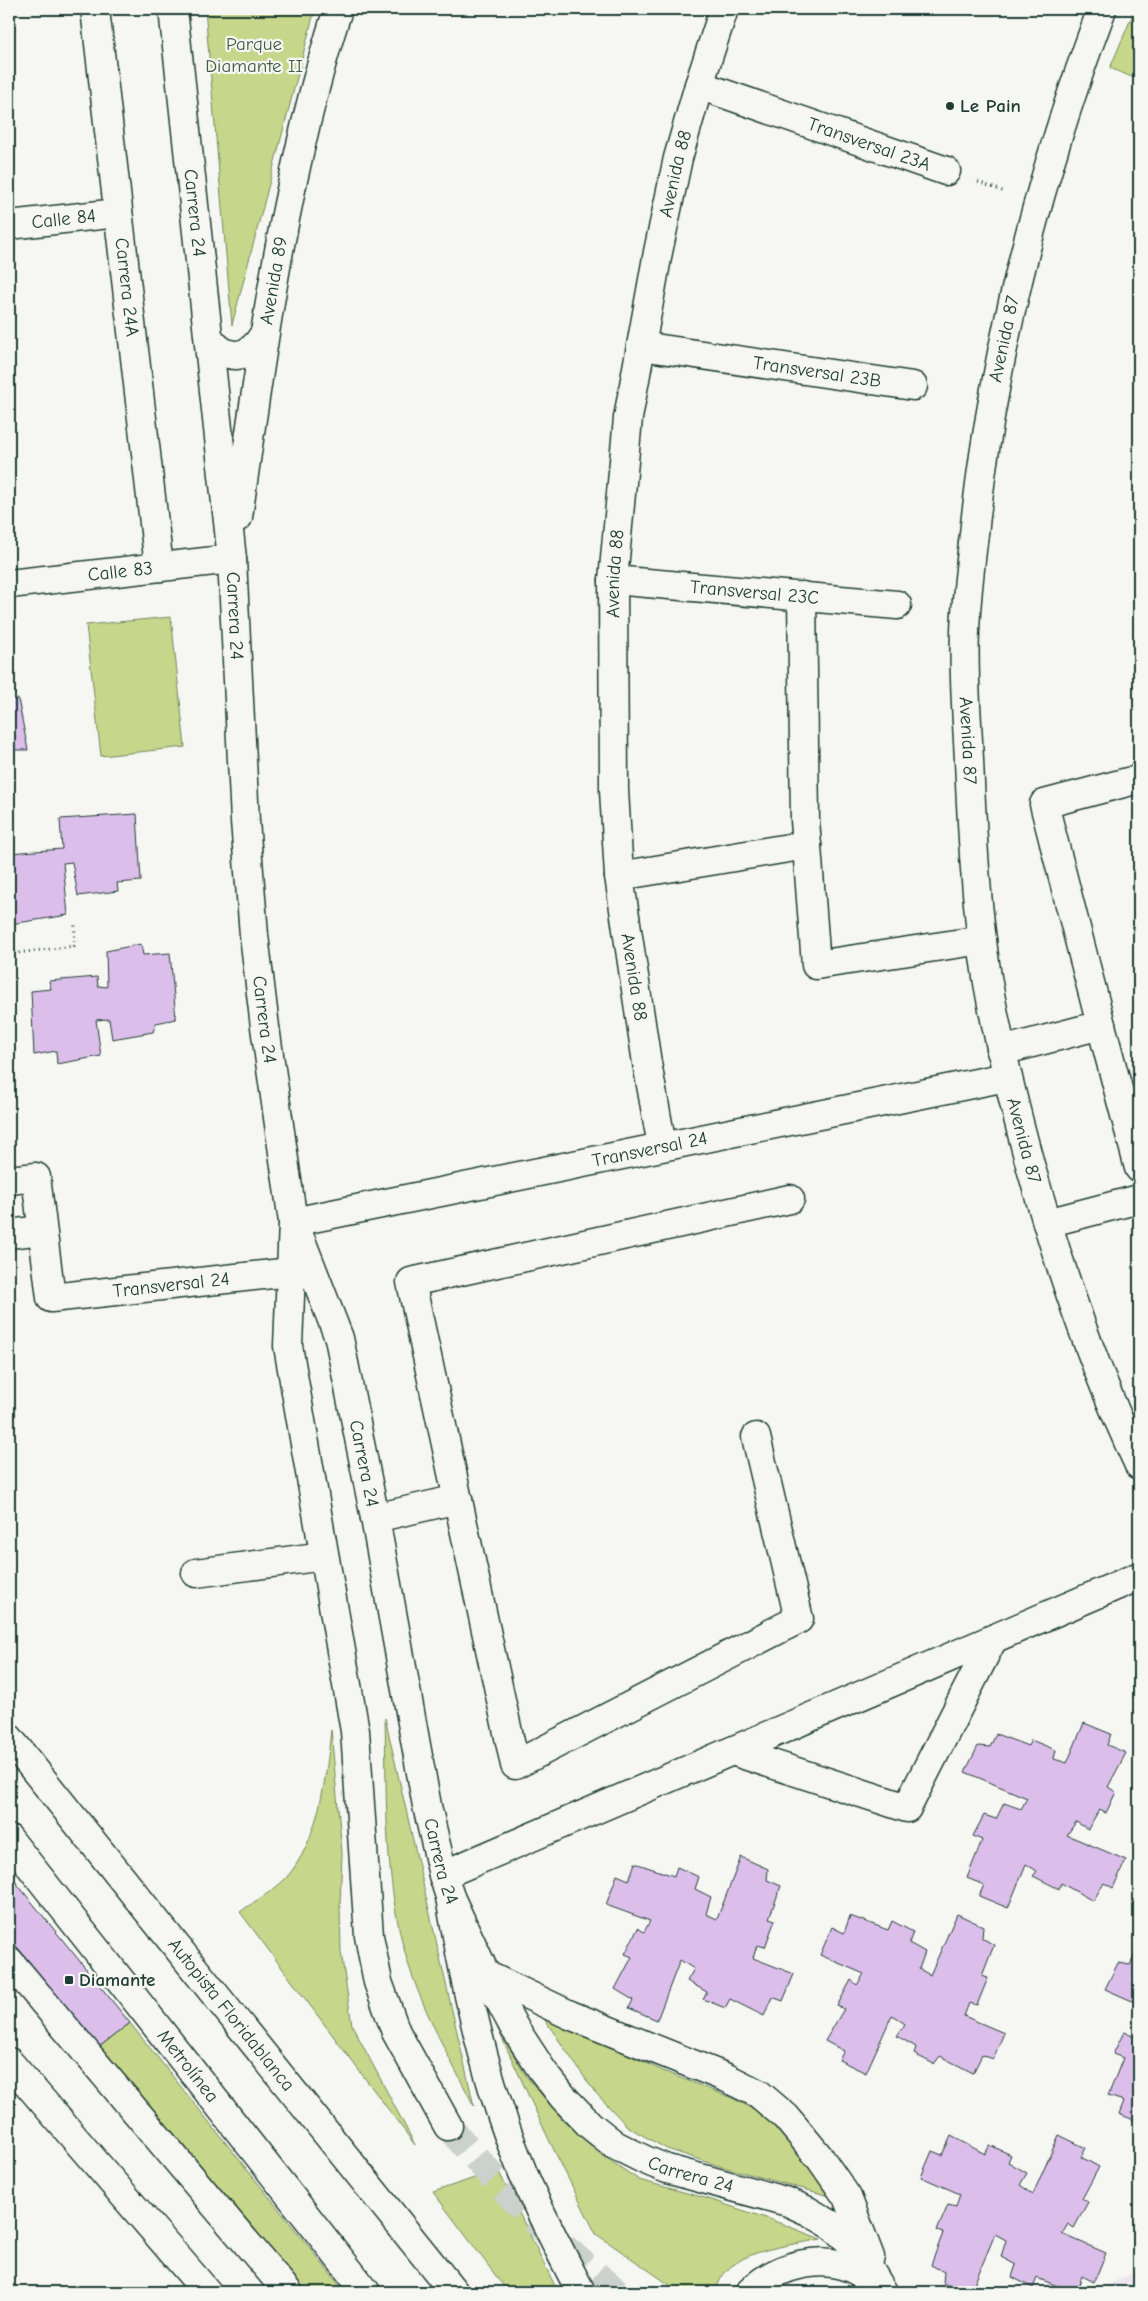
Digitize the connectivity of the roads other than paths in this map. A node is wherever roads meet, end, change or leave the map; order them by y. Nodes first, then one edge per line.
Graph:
1 (94, 9) edge
2 (173, 9) edge
3 (338, 9) edge
4 (724, 9) edge
5 (1102, 9) edge
6 (699, 85) junction
7 (946, 171) road end
8 (118, 213) junction
9 (9, 225) edge
10 (263, 336) junction
11 (209, 338) junction
12 (641, 346) junction
13 (913, 386) dead end
14 (232, 558) junction
15 (159, 567) junction
16 (613, 580) junction
17 (9, 584) edge
18 (802, 596) junction
19 (897, 605) dead end
20 (1139, 779) edge
21 (807, 845) junction
22 (619, 876) junction
23 (982, 940) junction
24 (1101, 1025) junction
25 (1004, 1064) junction
26 (662, 1146) junction
27 (1139, 1168) edge
28 (9, 1180) edge
29 (790, 1199) dead end
30 (1139, 1199) edge
31 (293, 1222) junction
32 (1047, 1223) junction
33 (42, 1230) junction
34 (9, 1234) edge
35 (291, 1272) junction
36 (756, 1437) dead end
37 (1139, 1465) edge
38 (458, 1499) junction
39 (375, 1518) junction
40 (324, 1556) junction
41 (196, 1573) dead end
42 (1138, 1577) dead end
43 (994, 1639) junction
44 (9, 1738) edge
45 (732, 1751) junction
46 (9, 1839) edge
47 (446, 1886) junction
48 (9, 1961) edge
49 (486, 1975) junction
50 (9, 2062) edge
51 (448, 2126) tunnel mouth
52 (882, 2290) edge
53 (207, 2292) edge
54 (288, 2292) edge
55 (366, 2292) edge
56 (454, 2292) edge
57 (581, 2292) edge
58 (750, 2292) edge

1 - 8 main road, Carrera 24A
2 - 11 main road, Carrera 24
3 - 10 main road, Avenida 89
4 - 6 main road, Avenida 88
5 - 23 main road, Avenida 87
6 - 7 main road, Transversal 23A
6 - 12 main road, Avenida 88
8 - 9 main road, Calle 84
8 - 15 main road, Carrera 24A
10 - 11 main road
10 - 14 main road, Avenida 89
11 - 14 main road, Carrera 24
12 - 13 main road, Transversal 23B
12 - 16 main road, Avenida 88
14 - 15 main road, Calle 83
14 - 31 main road, Carrera 24
15 - 17 main road, Calle 83
16 - 18 main road, Transversal 23C
16 - 22 main road, Avenida 88
18 - 19 main road, Transversal 23C
18 - 21 main road
20 - 24 main road
21 - 22 main road
21 - 23 main road
22 - 26 main road, Avenida 88
23 - 25 main road, Avenida 87
24 - 25 main road, Transversal 24
24 - 27 main road
25 - 26 main road, Transversal 24
25 - 32 main road, Avenida 87
26 - 31 main road, Transversal 24
28 - 33 main road
29 - 38 main road
30 - 32 main road
31 - 35 main road, Carrera 24
31 - 39 main road, Carrera 24
32 - 37 main road, Avenida 87
33 - 34 main road
33 - 35 main road, Transversal 24
35 - 40 main road, Carrera 24
36 - 38 main road
38 - 39 main road
39 - 47 main road, Carrera 24
40 - 41 main road
40 - 51 main road, Carrera 24
42 - 43 main road
43 - 45 main road
43 - 45 main road
44 - 56 main road, Autopista Floridablanca
45 - 47 main road
46 - 55 main road, Metrolínea
47 - 49 main road, Carrera 24
47 - 57 main road
48 - 54 main road
49 - 52 main road, Carrera 24
49 - 52 main road
50 - 53 main road
52 - 58 main road

